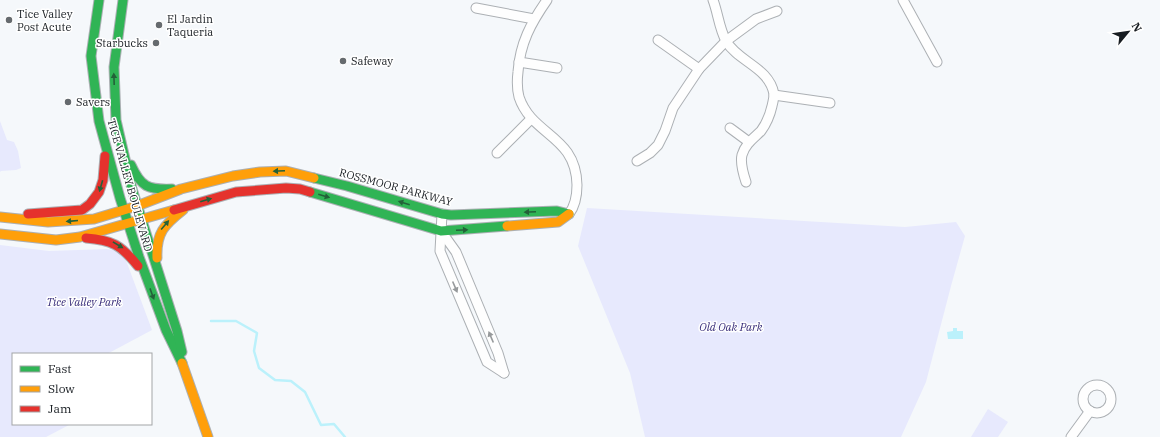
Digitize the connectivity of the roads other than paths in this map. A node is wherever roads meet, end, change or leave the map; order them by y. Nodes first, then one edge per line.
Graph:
1 (100, 0) edge
2 (114, 0) edge
3 (124, 0) edge
4 (547, 0) edge
5 (713, 0) edge
6 (903, 0) edge
7 (476, 8) dead end
8 (777, 11) dead end
9 (534, 19) junction
10 (120, 20) junction
11 (658, 40) dead end
12 (726, 41) junction
13 (519, 62) junction
14 (937, 62) dead end
15 (557, 68) dead end
16 (700, 69) junction
17 (774, 95) junction
18 (830, 102) dead end
19 (531, 119) junction
20 (730, 128) dead end
21 (749, 142) junction
22 (122, 145) junction
23 (106, 148) junction
24 (497, 153) dead end
25 (637, 161) dead end
26 (746, 182) dead end
27 (181, 189) junction
28 (190, 204) junction
29 (137, 206) junction
30 (124, 210) junction
31 (442, 214) junction
32 (569, 214) junction
33 (0, 216) edge
34 (141, 219) junction
35 (128, 223) junction
36 (441, 231) junction
37 (0, 234) edge
38 (80, 237) junction
39 (159, 276) junction
40 (146, 277) junction
41 (185, 369) junction
42 (1090, 411) dead end
43 (208, 437) edge
44 (1071, 437) edge

1 - 23 street, TICE VALLEY BOULEVARD
2 - 10 street
3 - 10 street, TICE VALLEY BOULEVARD
4 - 9 street
5 - 12 street
6 - 14 street
7 - 9 street
8 - 12 street
9 - 13 street
22 -> 10 street, TICE VALLEY BOULEVARD
11 - 16 street
12 - 16 street
12 - 17 street
13 - 15 street
13 - 19 street
16 - 25 street
17 - 18 street
17 - 21 street
19 - 24 street
19 - 32 street
20 - 21 street
21 - 26 street
22 - 27 street
22 - 29 street, TICE VALLEY BOULEVARD
23 - 30 street, TICE VALLEY BOULEVARD
23 -> 33 street
27 - 29 street, ROSSMOOR PARKWAY
31 -> 27 street, ROSSMOOR PARKWAY
28 - 34 street
28 -> 36 street
39 -> 28 street
29 - 30 street, ROSSMOOR PARKWAY
29 - 34 street, TICE VALLEY BOULEVARD
30 -> 33 street, ROSSMOOR PARKWAY
30 - 35 street, TICE VALLEY BOULEVARD
32 -> 31 street, ROSSMOOR PARKWAY
31 - 36 street
36 -> 32 street
34 - 35 street
34 - 39 street, TICE VALLEY BOULEVARD
35 - 38 street
35 - 40 street, TICE VALLEY BOULEVARD
36 -> 36 street
37 - 38 street
38 -> 40 street
39 - 41 street, TICE VALLEY BOULEVARD
40 -> 41 street, TICE VALLEY BOULEVARD
41 - 43 street, TICE VALLEY BOULEVARD
42 - 44 street

